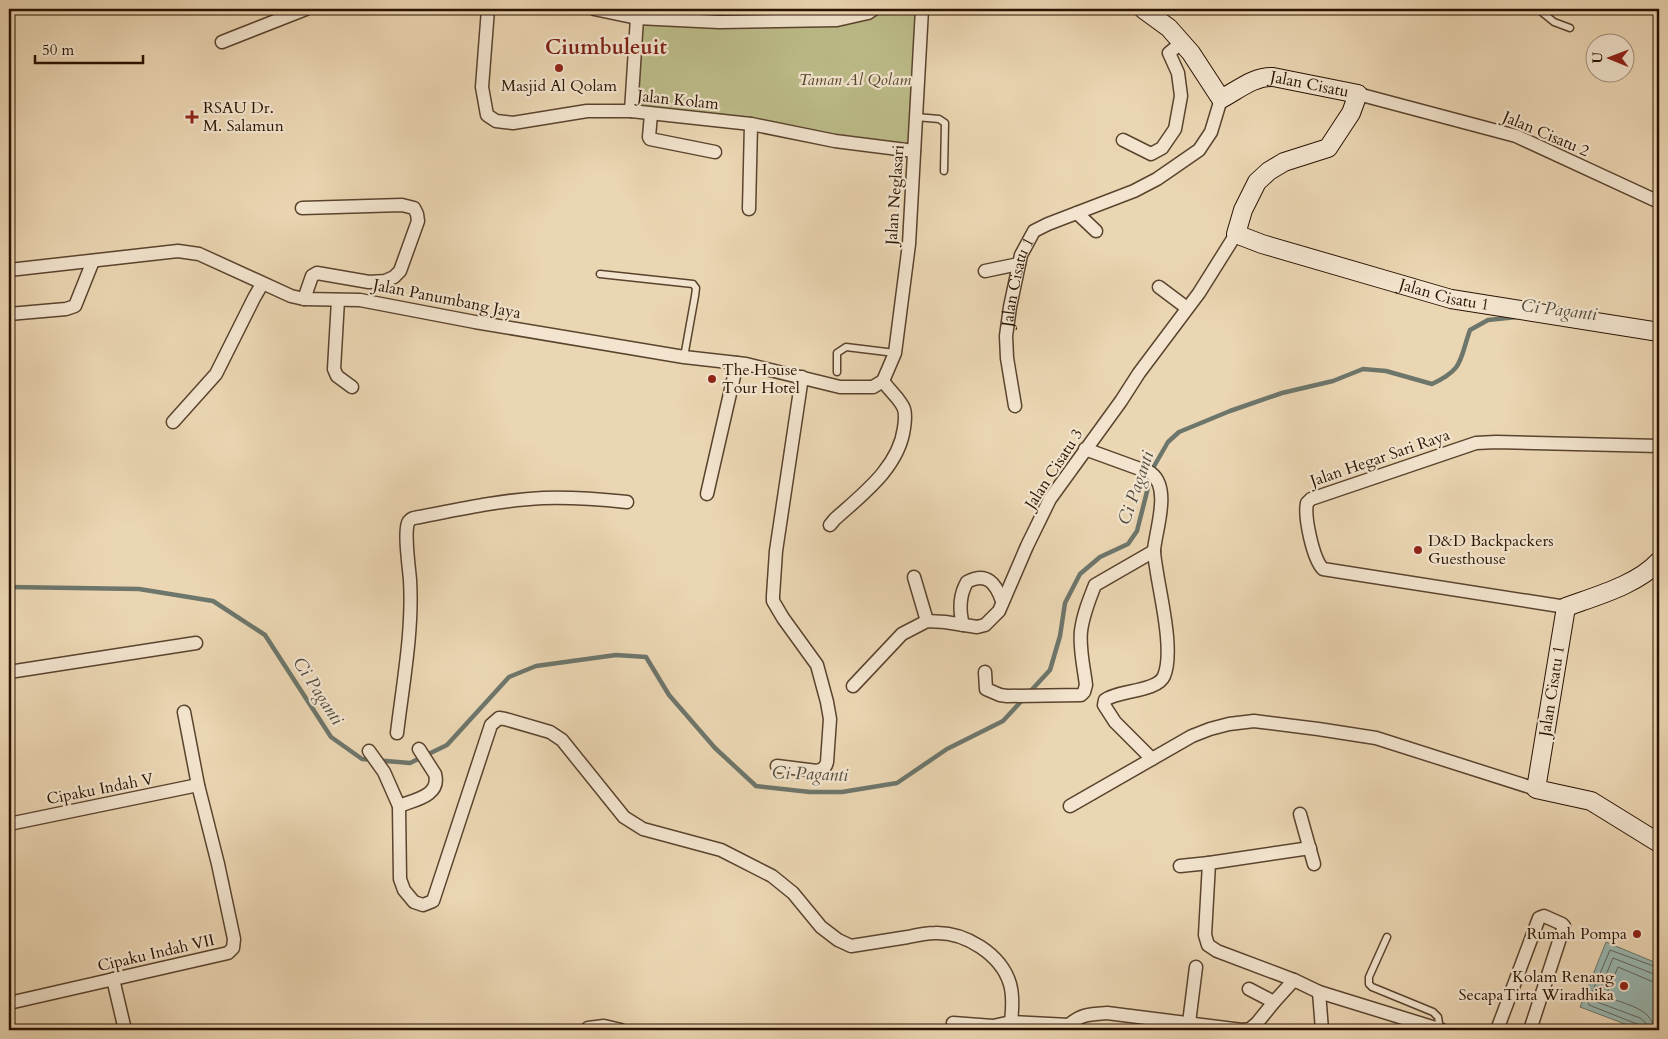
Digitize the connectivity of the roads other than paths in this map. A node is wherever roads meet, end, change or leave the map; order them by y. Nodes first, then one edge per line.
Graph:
1 (306, 9) edge
2 (488, 9) edge
3 (594, 9) edge
4 (874, 9) edge
5 (922, 9) edge
6 (1143, 9) edge
7 (1538, 9) edge
8 (1650, 9) edge
9 (1659, 14) edge
10 (637, 18) junction
11 (1570, 28) dead end
12 (222, 42) dead end
13 (1182, 42) junction
14 (1358, 94) junction
15 (1222, 99) junction
16 (631, 111) junction
17 (651, 114) junction
18 (916, 117) junction
19 (751, 124) junction
20 (1123, 140) dead end
21 (914, 150) junction
22 (715, 152) dead end
23 (944, 171) dead end
24 (1659, 202) edge
25 (302, 208) dead end
26 (749, 209) dead end
27 (1077, 212) junction
28 (1096, 231) dead end
29 (1236, 234) junction
30 (93, 261) junction
31 (1019, 264) junction
32 (9, 270) edge
33 (985, 272) dead end
34 (600, 274) dead end
35 (262, 284) junction
36 (1159, 287) dead end
37 (304, 299) junction
38 (338, 300) junction
39 (1187, 308) junction
40 (9, 314) edge
41 (1659, 332) edge
42 (895, 352) junction
43 (684, 357) junction
44 (737, 363) junction
45 (837, 372) dead end
46 (802, 377) junction
47 (883, 381) junction
48 (352, 387) dead end
49 (1015, 406) dead end
50 (174, 422) dead end
51 (1659, 446) edge
52 (1085, 449) junction
53 (707, 494) dead end
54 (626, 502) dead end
55 (830, 525) dead end
56 (1154, 551) junction
57 (1659, 561) edge
58 (914, 578) dead end
59 (1002, 601) junction
60 (1566, 607) junction
61 (927, 621) junction
62 (963, 625) junction
63 (196, 643) dead end
64 (9, 672) edge
65 (985, 672) dead end
66 (854, 686) dead end
67 (184, 712) dead end
68 (397, 733) dead end
69 (419, 749) dead end
70 (369, 751) dead end
71 (1152, 759) junction
72 (777, 766) dead end
73 (198, 785) junction
74 (1536, 789) junction
75 (399, 806) junction
76 (1070, 806) dead end
77 (1300, 814) dead end
78 (9, 824) edge
79 (1659, 843) edge
80 (1310, 848) junction
81 (1209, 863) junction
82 (1314, 864) dead end
83 (1180, 866) dead end
84 (1387, 937) dead end
85 (1196, 966) dead end
86 (113, 979) junction
87 (1294, 980) junction
88 (1249, 989) dead end
89 (1320, 992) junction
90 (1274, 1002) junction
91 (9, 1003) edge
92 (953, 1023) dead end
93 (1188, 1023) junction
94 (1010, 1026) edge
95 (1069, 1028) edge
96 (125, 1030) edge
97 (586, 1030) edge
98 (621, 1030) edge
99 (1322, 1030) edge
100 (1441, 1030) edge
101 (1497, 1030) edge
102 (1530, 1030) edge

1 - 12 street
2 - 16 street, Jalan Kolam
3 - 10 street
4 - 10 street
5 - 18 street, Jalan Neglasari
6 - 13 street
7 - 11 lane
8 - 9 lane
10 - 16 street
13 - 15 street
13 - 20 street
14 - 15 street, Jalan Cisatu
14 - 24 street, Jalan Cisatu 2
14 - 29 street, Jalan Cisatu
15 - 27 street, Jalan Cisatu 1
16 - 17 street, Jalan Kolam
17 - 19 street, Jalan Kolam
17 - 22 street
18 - 21 street, Jalan Neglasari
18 - 23 lane
19 - 21 street, Jalan Kolam
19 - 26 street
21 - 42 street, Jalan Neglasari
25 - 37 street
27 - 28 street
27 - 31 street, Jalan Cisatu 1
29 - 39 street, Jalan Cisatu 3
29 - 41 street, Jalan Cisatu 1
30 - 32 street, Jalan Panumbang Jaya
30 - 35 street, Jalan Panumbang Jaya
30 - 40 street
31 - 33 street
31 - 49 street, Jalan Cisatu 1
34 - 43 lane
35 - 37 street, Jalan Panumbang Jaya
35 - 50 street
36 - 39 street
37 - 38 street, Jalan Panumbang Jaya
38 - 43 street, Jalan Panumbang Jaya
38 - 48 street
39 - 52 street, Jalan Cisatu 3
42 - 45 lane
42 - 47 street, Jalan Neglasari
43 - 44 street, Jalan Panumbang Jaya
44 - 46 street, Jalan Panumbang Jaya
44 - 53 street
46 - 47 street, Jalan Panumbang Jaya
46 - 72 street
47 - 55 street
51 - 60 street, Jalan Hegar Sari Raya
52 - 56 street
52 - 59 street, Jalan Cisatu 3
54 - 68 street
56 - 65 street
56 - 71 street
57 - 60 street
58 - 61 street
59 - 62 street, Jalan Cisatu 3
59 - 62 street
60 - 74 street, Jalan Cisatu 1
61 - 62 street, Jalan Cisatu 3
61 - 66 street
63 - 64 street
67 - 73 street
69 - 75 street
70 - 75 street
71 - 74 street
71 - 76 street
73 - 78 street, Cipaku Indah V
73 - 86 street, Cipaku Indah VII
74 - 79 street
75 - 94 street
77 - 80 street
80 - 81 street
80 - 82 street
81 - 83 street
81 - 87 street
84 - 100 lane
85 - 93 street
86 - 91 street, Cipaku Indah VII
86 - 96 street
87 - 89 street
87 - 90 street
88 - 90 street
89 - 99 street
89 - 100 street
90 - 93 street
92 - 94 street
93 - 95 street
94 - 95 street
97 - 98 street
101 - 102 street

